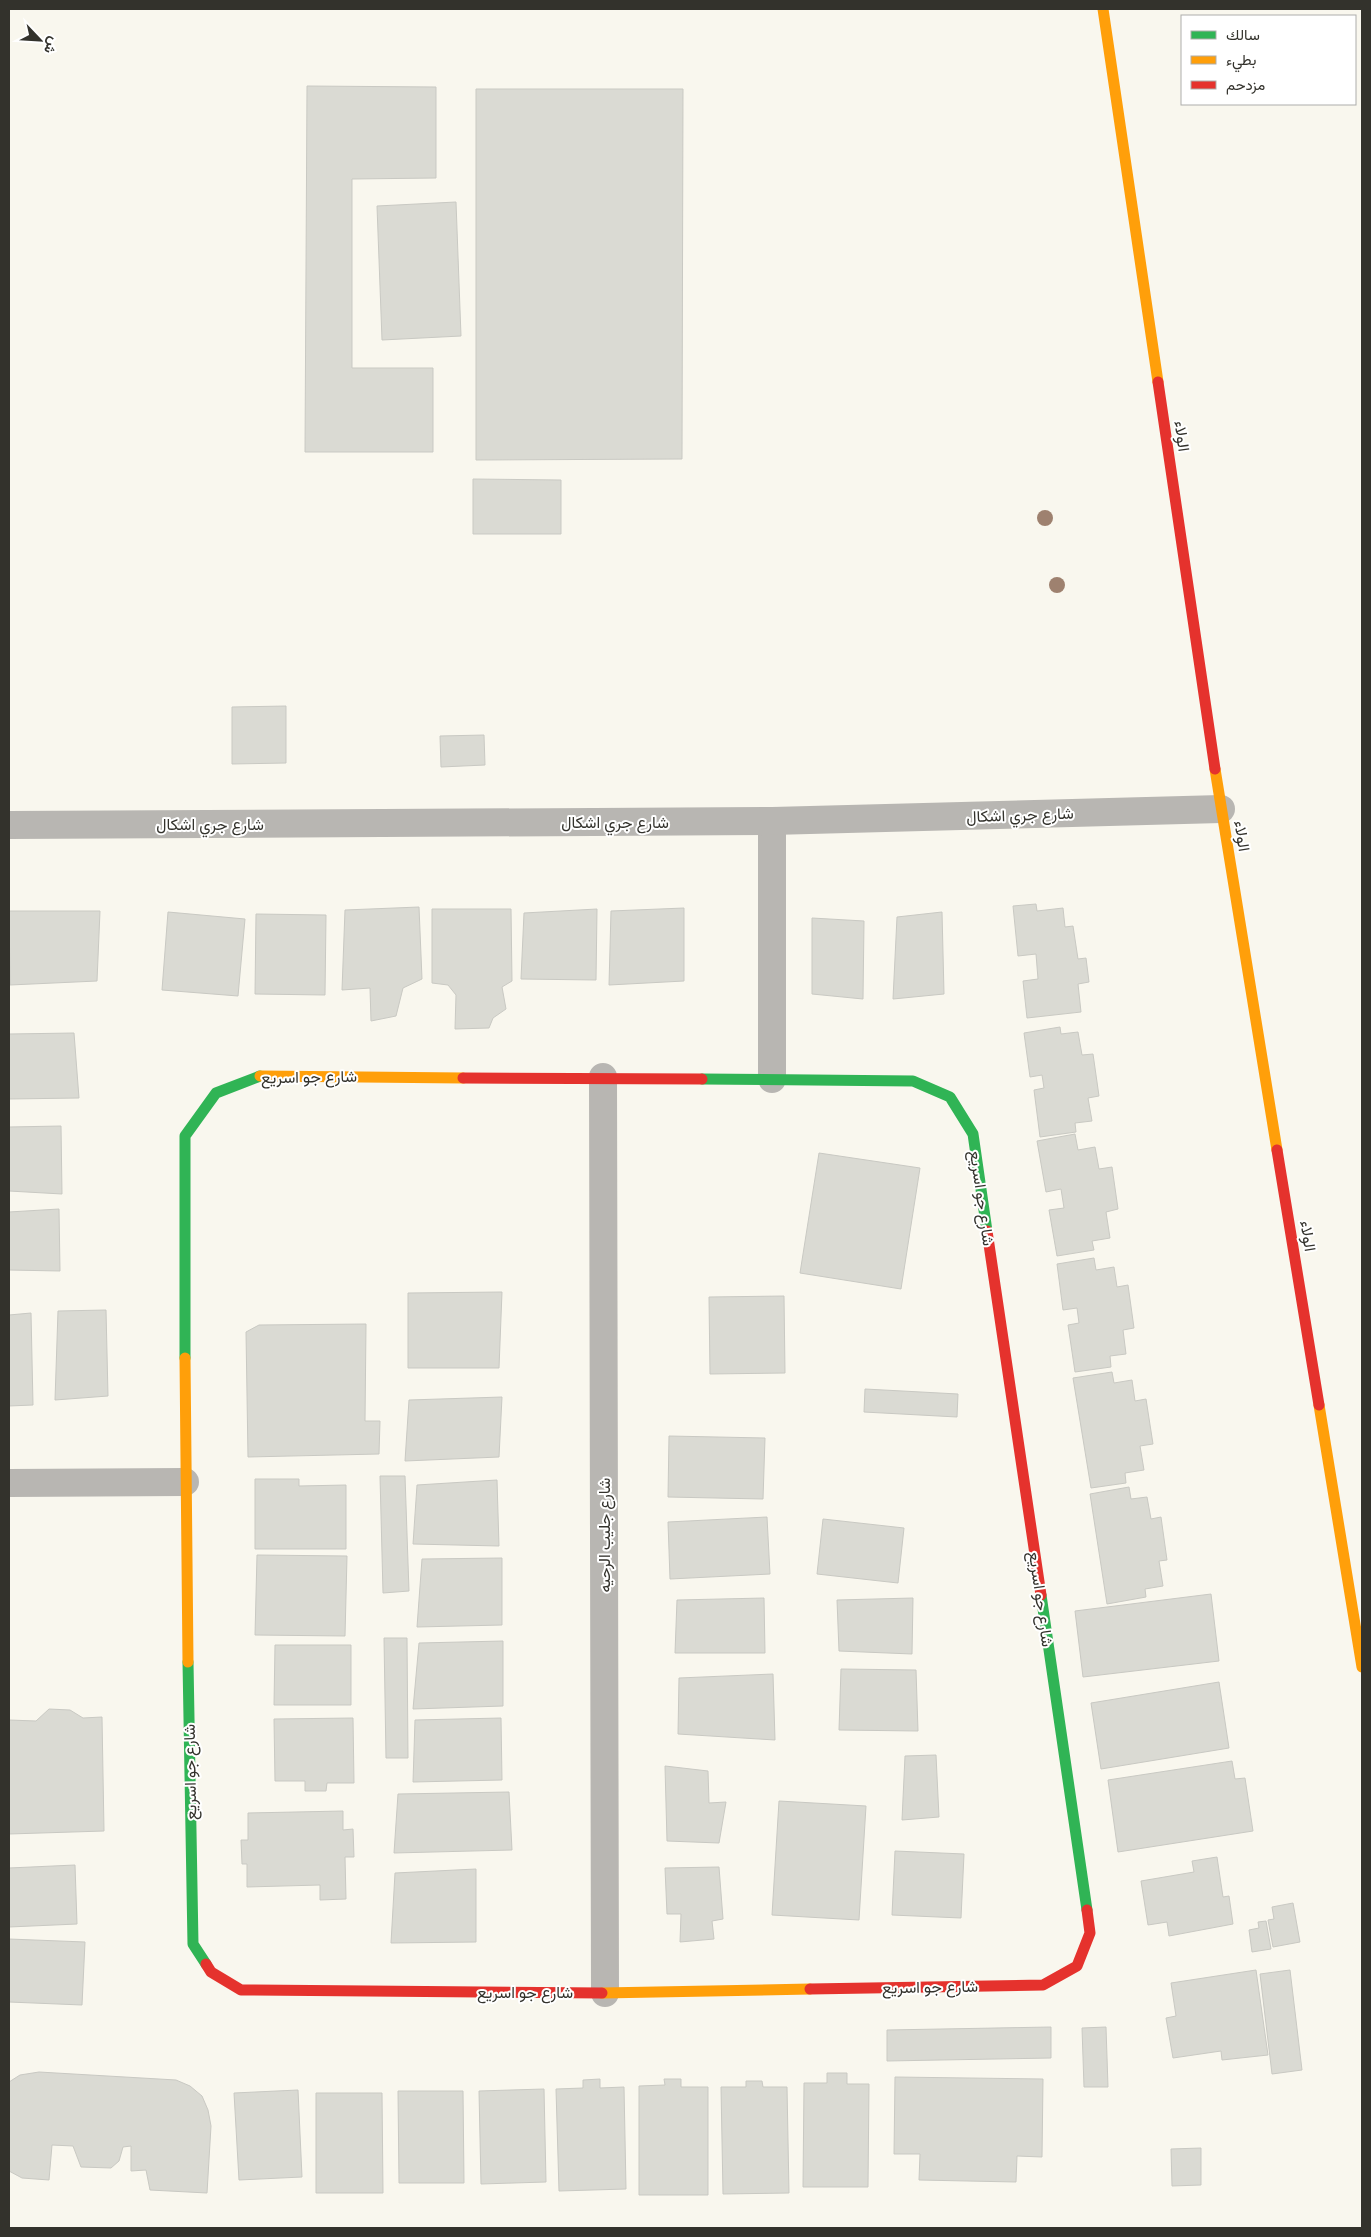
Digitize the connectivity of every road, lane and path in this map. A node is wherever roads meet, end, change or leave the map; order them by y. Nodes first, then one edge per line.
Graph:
1 (1103, 9) edge
2 (1221, 809) junction
3 (772, 822) junction
4 (9, 825) edge
5 (603, 1078) junction
6 (772, 1079) junction
7 (9, 1482) edge
8 (185, 1482) junction
9 (1362, 1667) edge
10 (606, 1993) junction

1 - 2 street, الولاء
2 - 3 street, شارع جري اشكال
2 - 9 street, الولاء
3 - 4 street, شارع جري اشكال
3 - 6 street
5 - 6 street, شارع جو اسريع
5 - 8 street, شارع جو اسريع
5 - 10 street, شارع جليب الرحيه
6 - 10 street, شارع جو اسريع
7 - 8 street
8 - 10 street, شارع جو اسريع

